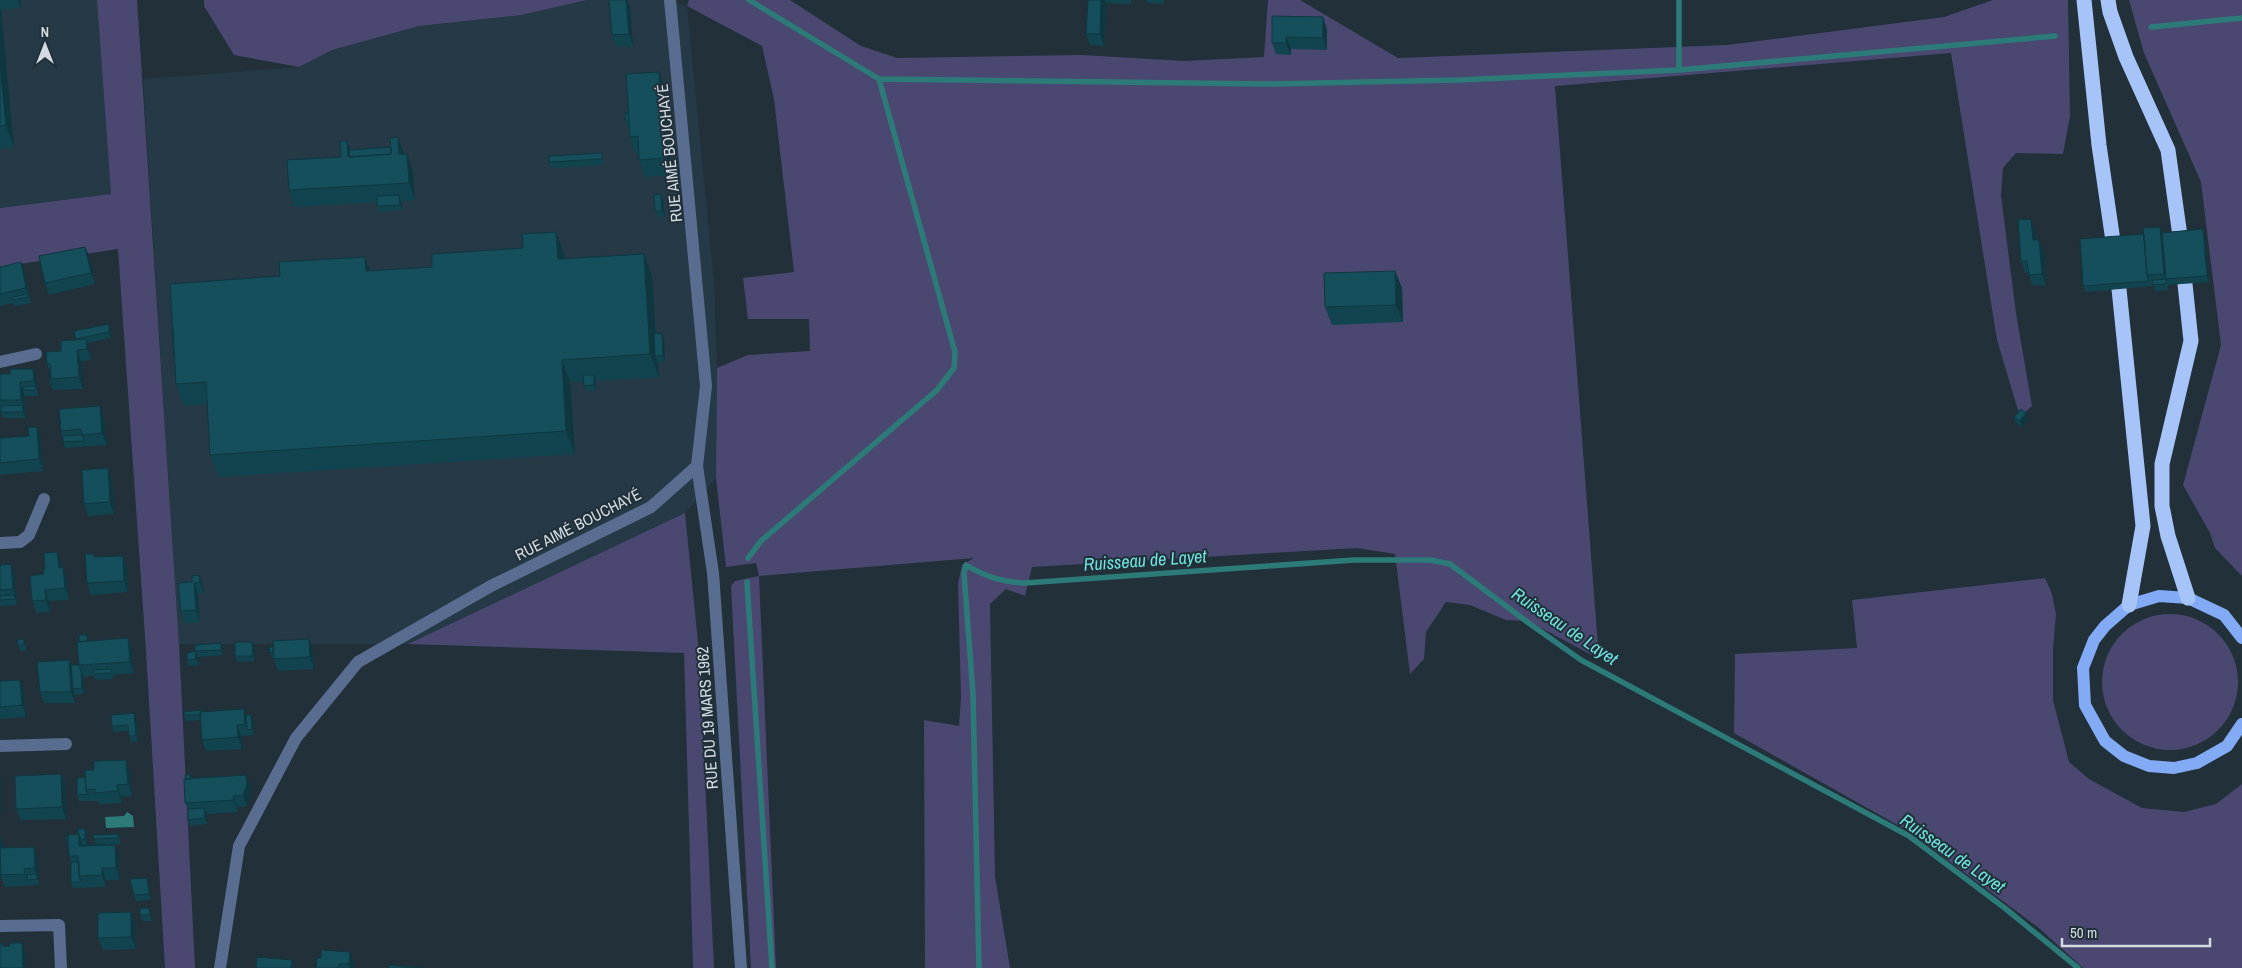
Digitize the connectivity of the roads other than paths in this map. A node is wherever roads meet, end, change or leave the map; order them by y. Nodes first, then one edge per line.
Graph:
1 (670, 0) edge
2 (2084, 0) edge
3 (2108, 0) edge
4 (2180, 236) edge
5 (2113, 241) edge
6 (2185, 284) edge
7 (2119, 289) edge
8 (36, 354) dead end
9 (0, 362) edge
10 (697, 466) junction
11 (44, 499) dead end
12 (0, 543) edge
13 (2188, 598) junction
14 (2129, 605) junction
15 (2242, 638) edge
16 (2242, 724) edge
17 (66, 744) dead end
18 (0, 746) edge
19 (0, 926) edge
20 (61, 968) edge
21 (220, 968) edge
22 (741, 968) edge

1 - 10 street, RUE AIMÉ BOUCHAYÉ
2 - 5 highway
3 - 4 highway
6 - 13 highway
7 - 14 highway
8 - 9 street
10 - 21 street, RUE AIMÉ BOUCHAYÉ
10 - 22 street, RUE DU 19 MARS 1962
11 - 12 street
13 - 14 main road
13 - 15 main road
14 - 16 main road
17 - 18 street
19 - 20 street

